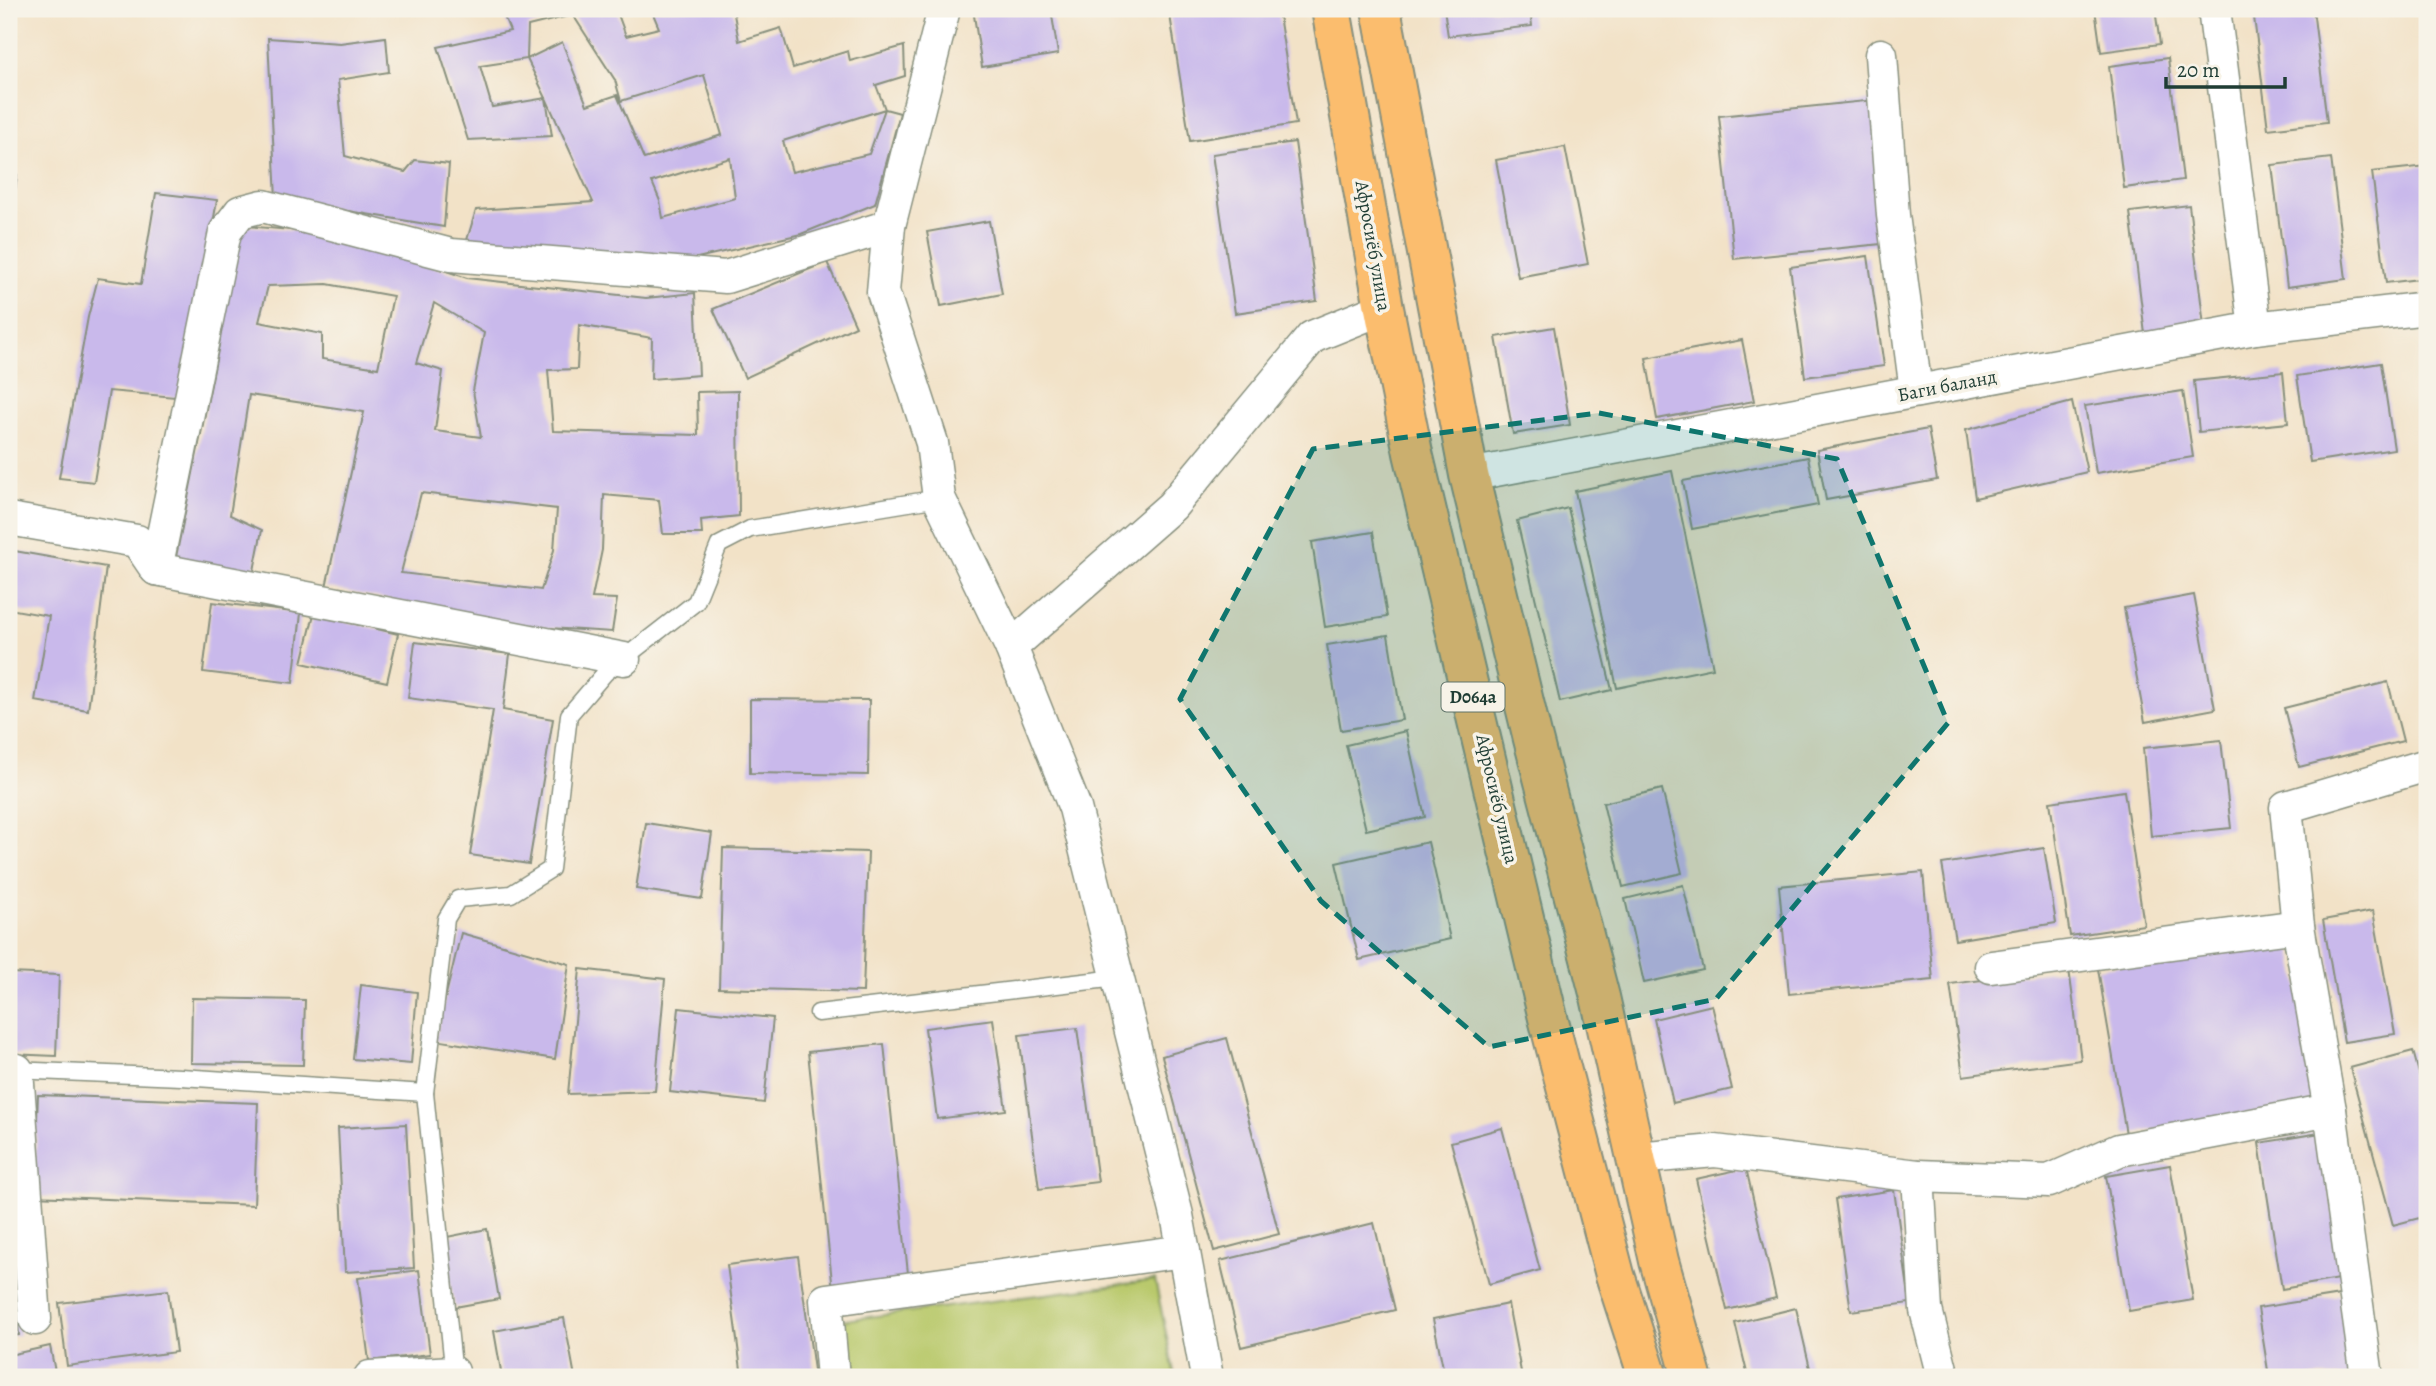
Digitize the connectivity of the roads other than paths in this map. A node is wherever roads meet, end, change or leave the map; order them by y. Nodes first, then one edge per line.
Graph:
1 (944, 9) edge
2 (1331, 9) edge
3 (1381, 9) edge
4 (2214, 9) edge
5 (1881, 55) dead end
6 (889, 226) junction
7 (1384, 308) junction
8 (2427, 308) edge
9 (2255, 328) junction
10 (1916, 391) junction
11 (1469, 475) junction
12 (939, 498) junction
13 (9, 519) edge
14 (156, 569) junction
15 (1011, 647) junction
16 (624, 659) junction
17 (2427, 765) edge
18 (2298, 926) junction
19 (1991, 967) dead end
20 (1118, 978) junction
21 (818, 1013) dead end
22 (13, 1070) edge
23 (425, 1093) junction
24 (2330, 1110) junction
25 (1636, 1158) junction
26 (1918, 1176) junction
27 (1184, 1251) junction
28 (35, 1319) dead end
29 (454, 1375) edge
30 (370, 1377) edge
31 (833, 1377) edge
32 (1207, 1377) edge
33 (1648, 1377) edge
34 (1692, 1377) edge
35 (1943, 1377) edge
36 (2367, 1377) edge

1 - 6 street
2 - 7 main road, Афросиёб улица / D064a
3 - 11 main road, D064a
4 - 9 street
5 - 10 street
6 - 12 street
6 - 14 street
7 - 15 street
7 - 33 main road, Афросиёб улица / D064a
8 - 9 street, Баги баланд
9 - 10 street, Баги баланд
10 - 11 street, Баги баланд
11 - 25 main road, D064a
12 - 15 street
12 - 16 lane
13 - 14 street
14 - 16 street
15 - 20 street
16 - 23 lane
17 - 18 street
18 - 19 street
18 - 24 street
20 - 21 lane
20 - 27 street
22 - 23 lane
22 - 28 street
23 - 29 lane
24 - 26 street
24 - 36 street
25 - 26 street
25 - 34 main road, D064a
26 - 35 street
27 - 31 street
27 - 32 street
29 - 30 street

